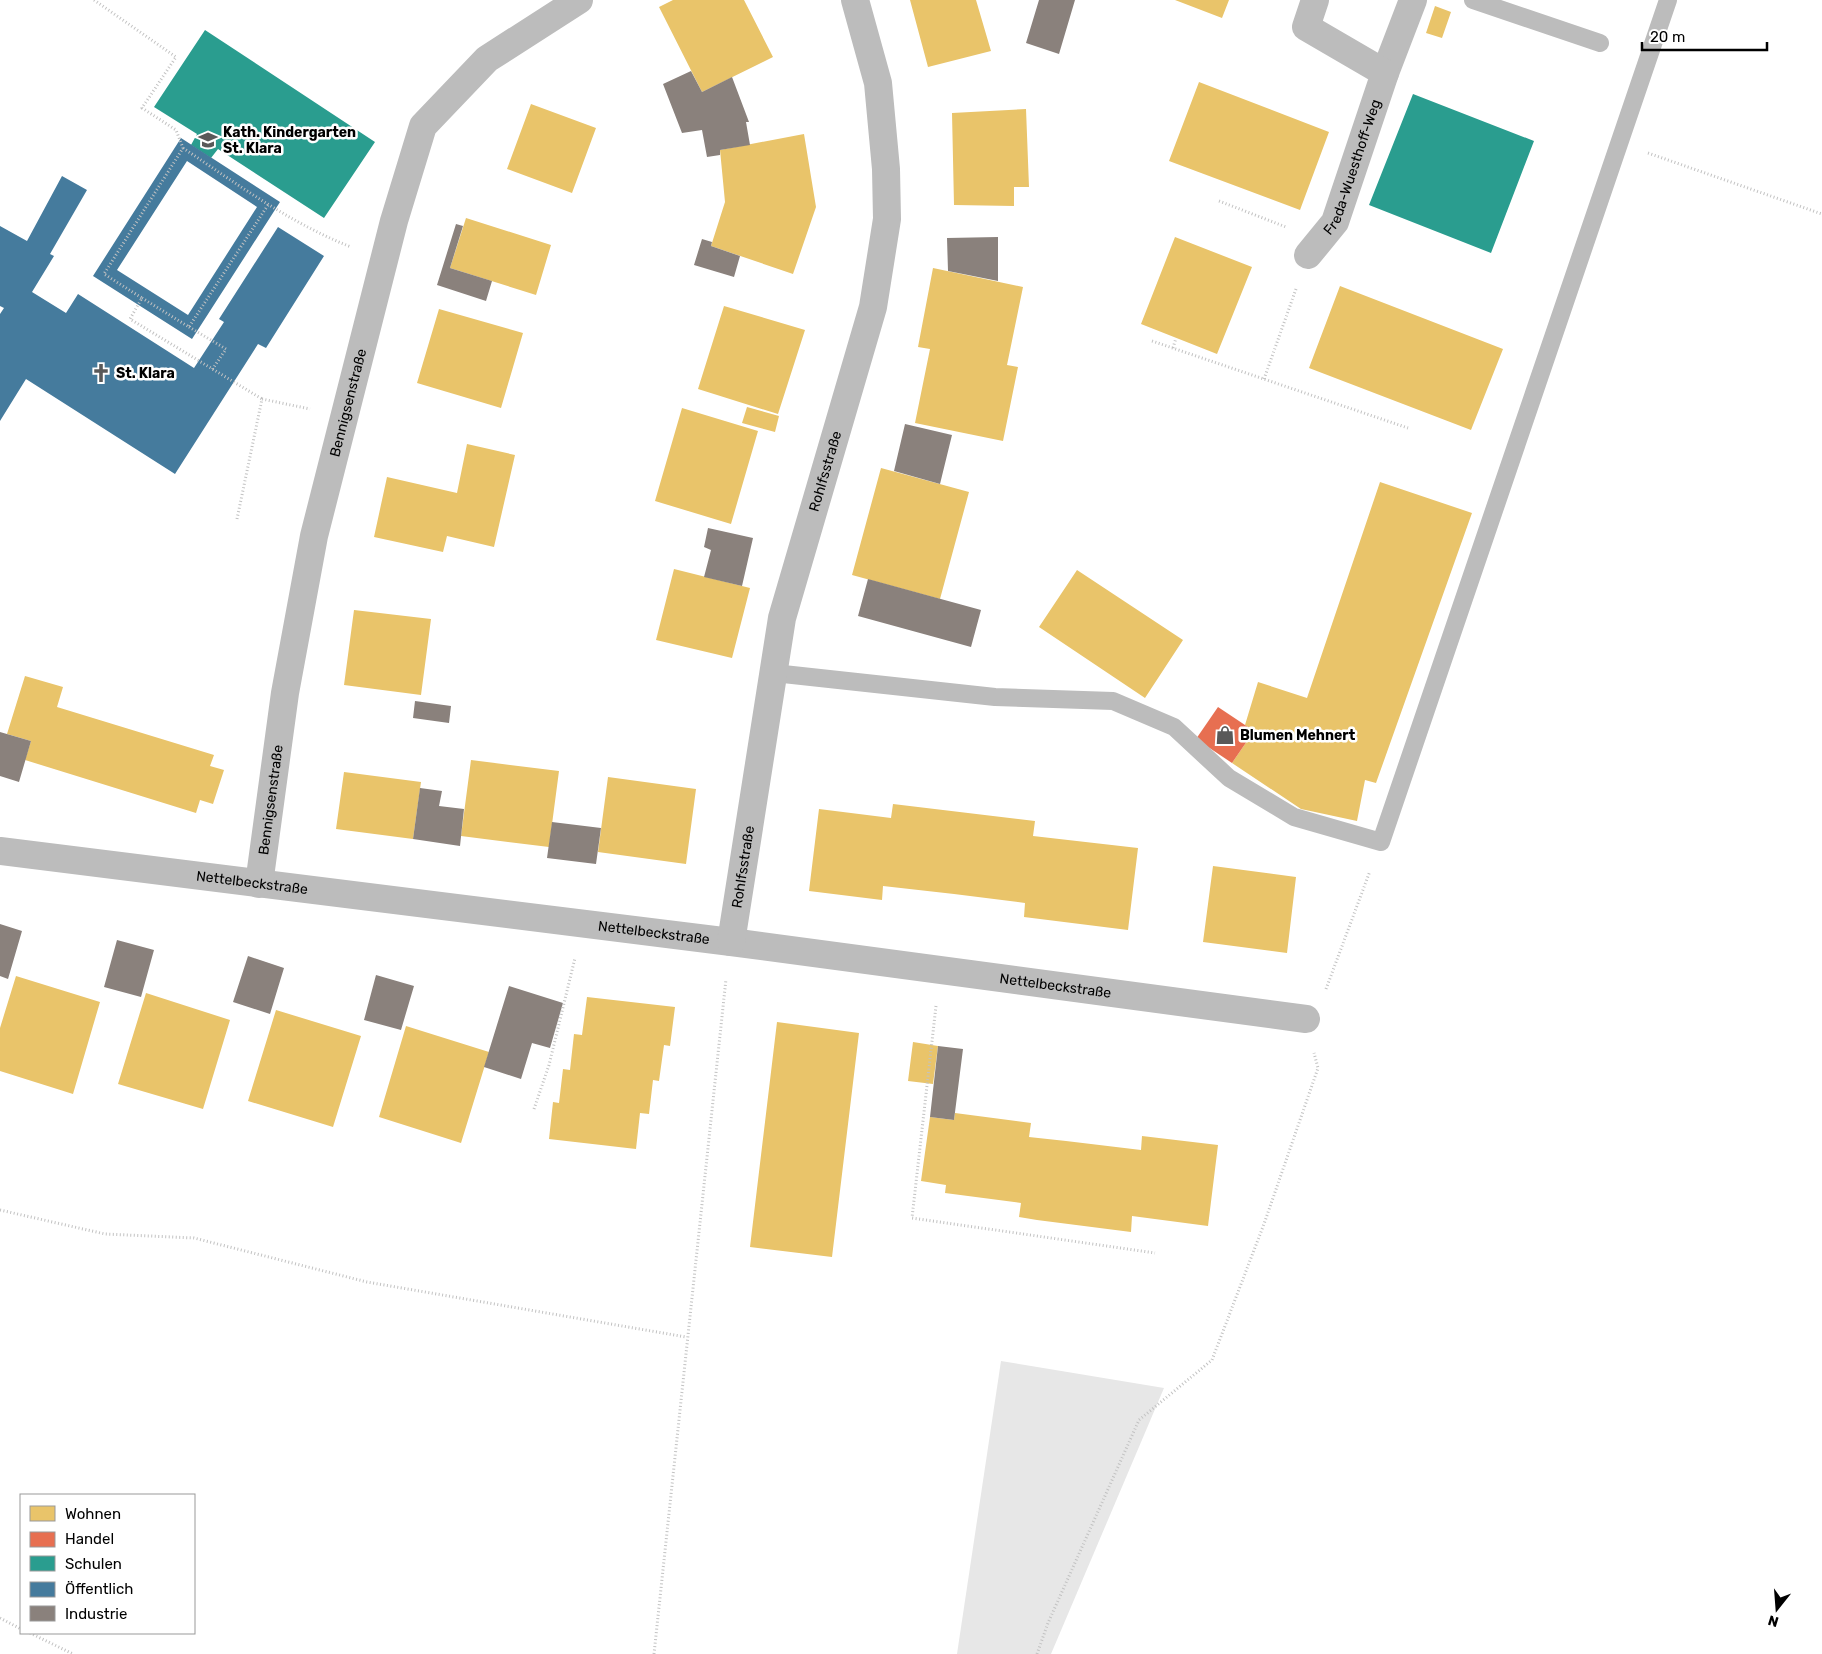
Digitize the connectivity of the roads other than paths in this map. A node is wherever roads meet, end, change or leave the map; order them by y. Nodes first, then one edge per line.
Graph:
1 (579, 0) edge
2 (855, 0) edge
3 (1315, 0) edge
4 (1413, 0) edge
5 (1473, 0) edge
6 (1668, 0) edge
7 (1600, 43) dead end
8 (1386, 73) junction
9 (1314, 247) road end
10 (774, 673) junction
11 (0, 851) edge
12 (259, 884) junction
13 (731, 942) junction
14 (1306, 1019) road end

1 - 12 street, Bennigsenstraße
2 - 10 street, Rohlfsstraße
3 - 8 street
4 - 8 street, Freda-Wuesthoff-Weg
5 - 7 lane
6 - 10 lane
8 - 9 street, Freda-Wuesthoff-Weg
10 - 13 street, Rohlfsstraße
11 - 12 street, Nettelbeckstraße
12 - 13 street, Nettelbeckstraße
13 - 14 street, Nettelbeckstraße

